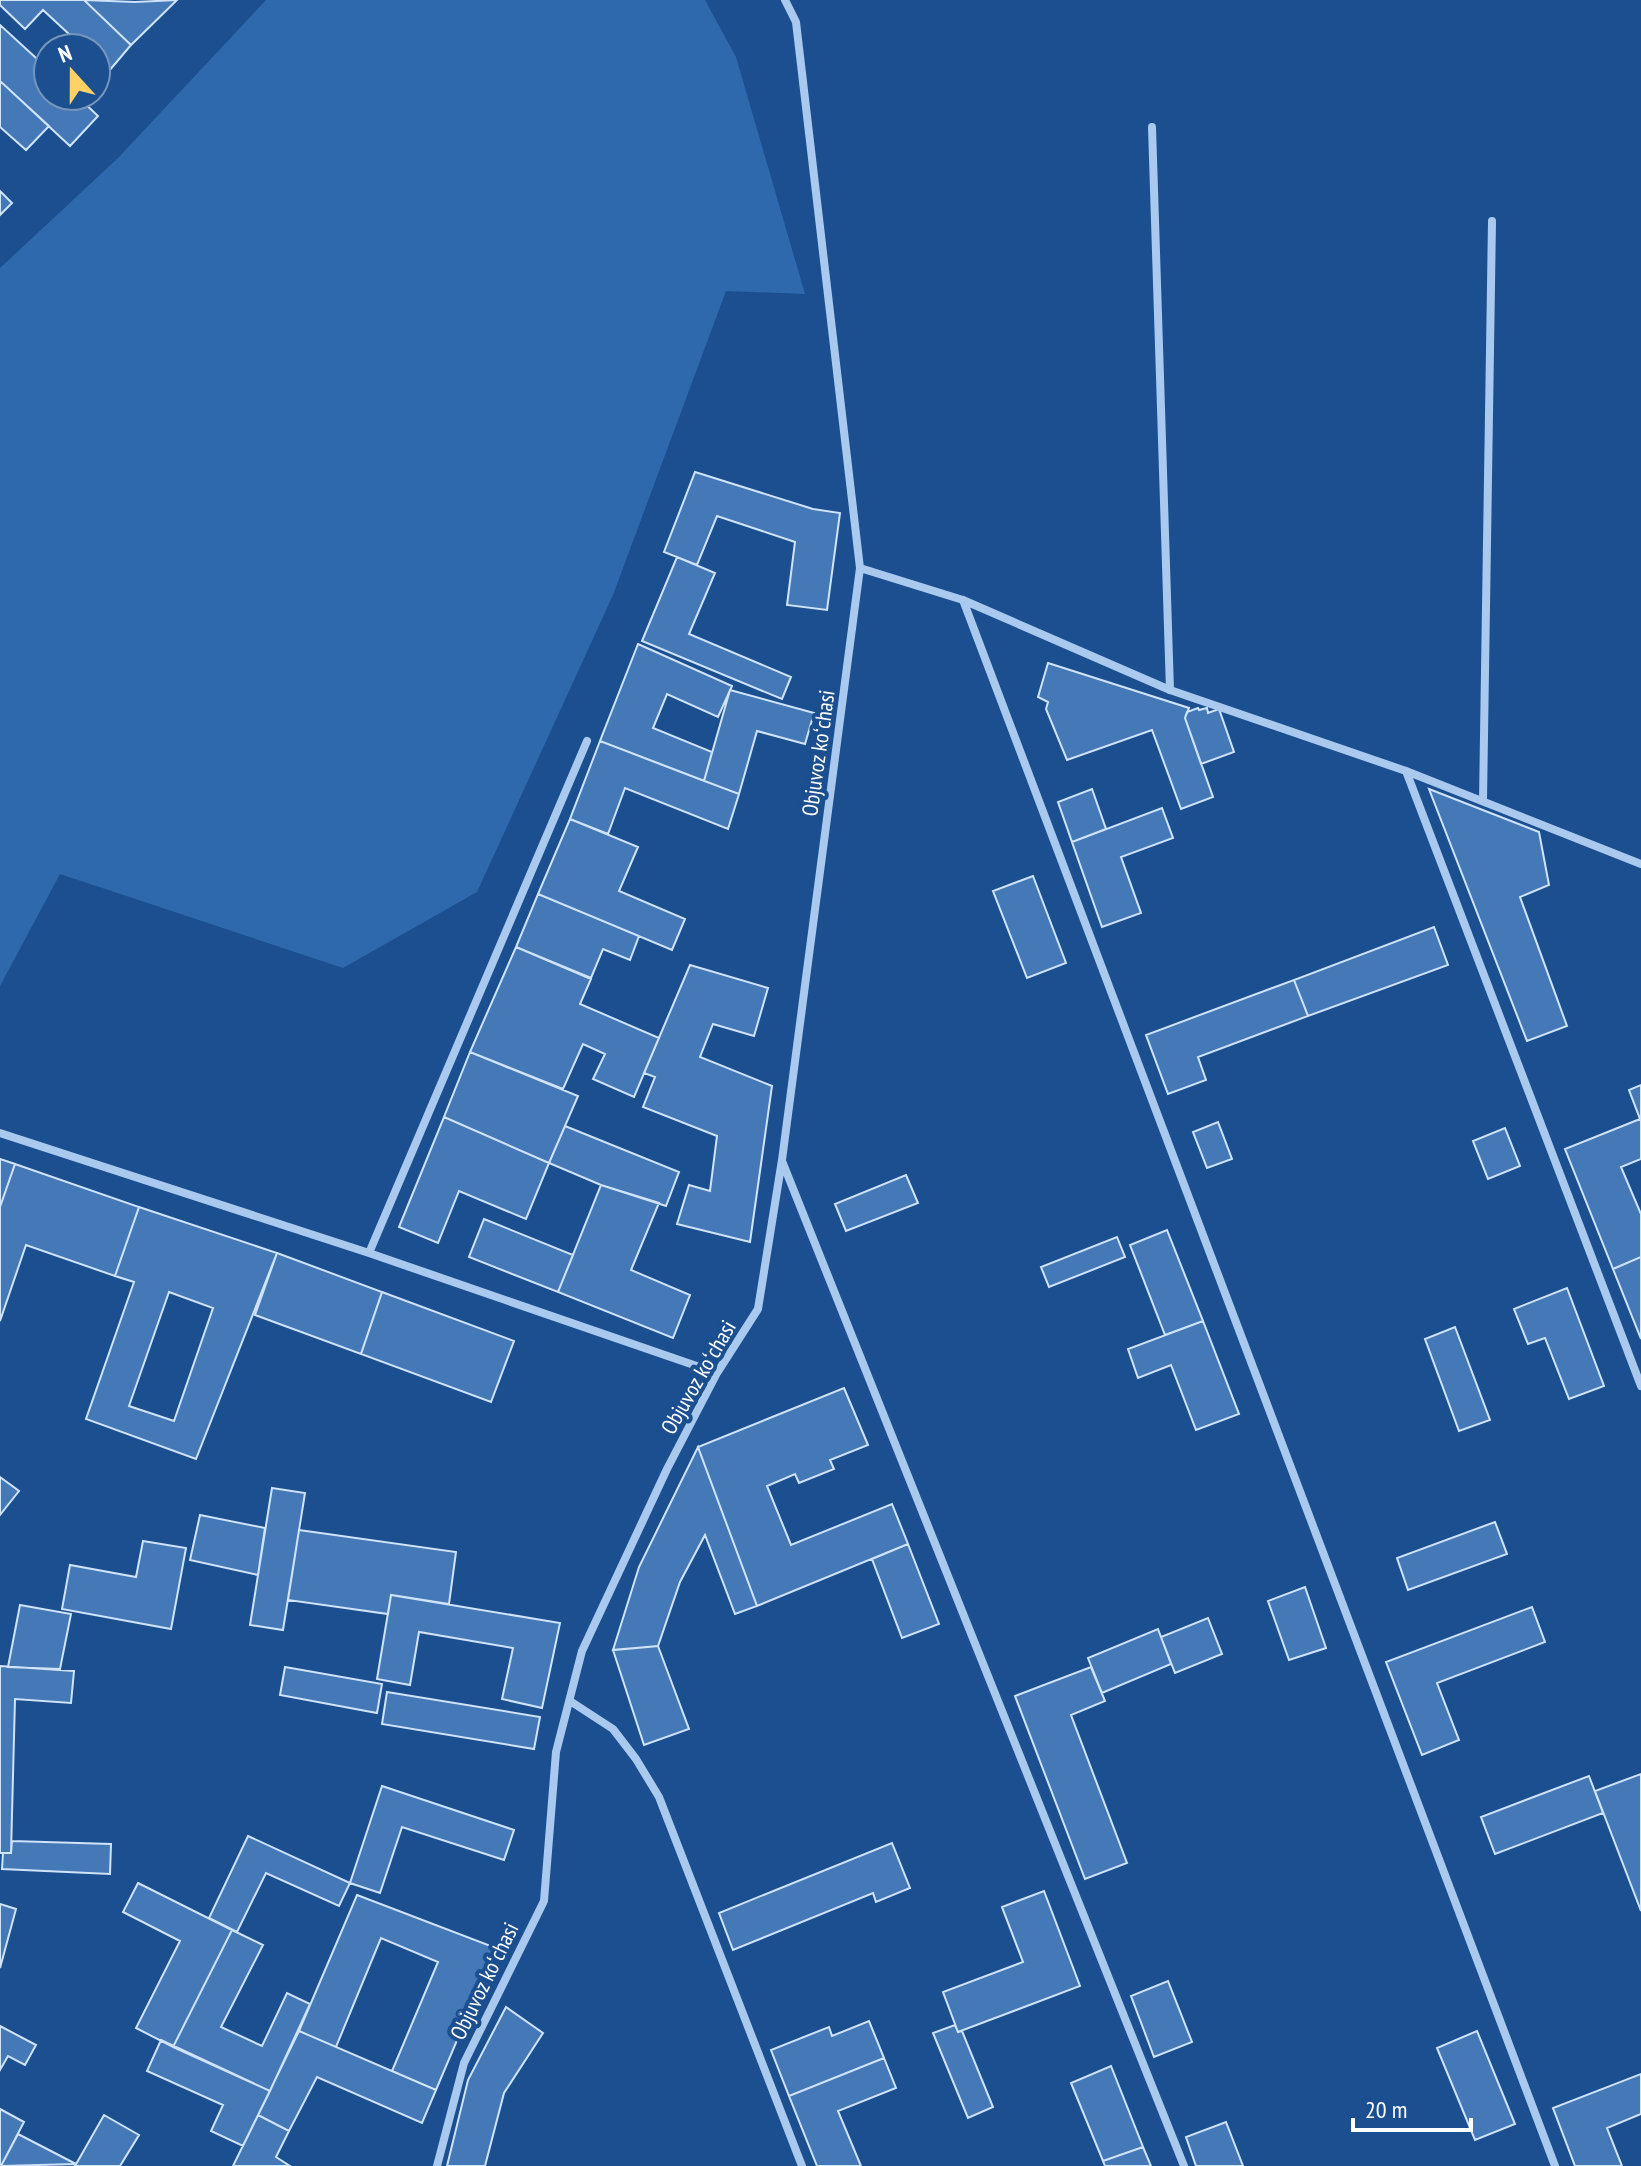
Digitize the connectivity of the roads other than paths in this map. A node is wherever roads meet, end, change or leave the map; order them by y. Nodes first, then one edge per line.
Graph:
1 (785, 0) edge
2 (1152, 127) dead end
3 (1492, 221) dead end
4 (860, 568) junction
5 (963, 600) junction
6 (1170, 690) junction
7 (587, 741) dead end
8 (1406, 771) junction
9 (1483, 800) junction
10 (1641, 864) edge
11 (0, 1133) edge
12 (782, 1160) junction
13 (369, 1253) junction
14 (717, 1373) junction
15 (1641, 1386) edge
16 (570, 1701) junction
17 (437, 2166) edge
18 (802, 2166) edge
19 (1184, 2166) edge
20 (1555, 2166) edge

1 - 4 street, Objuvoz koʻchasi
2 - 6 street
3 - 9 street
4 - 5 street
4 - 12 street, Objuvoz koʻchasi
5 - 6 street
5 - 20 street
6 - 8 street
7 - 13 street
8 - 9 street
8 - 15 street
9 - 10 street
11 - 13 street
12 - 14 street, Objuvoz koʻchasi
12 - 19 street
13 - 14 street
14 - 16 street, Objuvoz koʻchasi
16 - 17 street, Objuvoz koʻchasi
16 - 18 street

